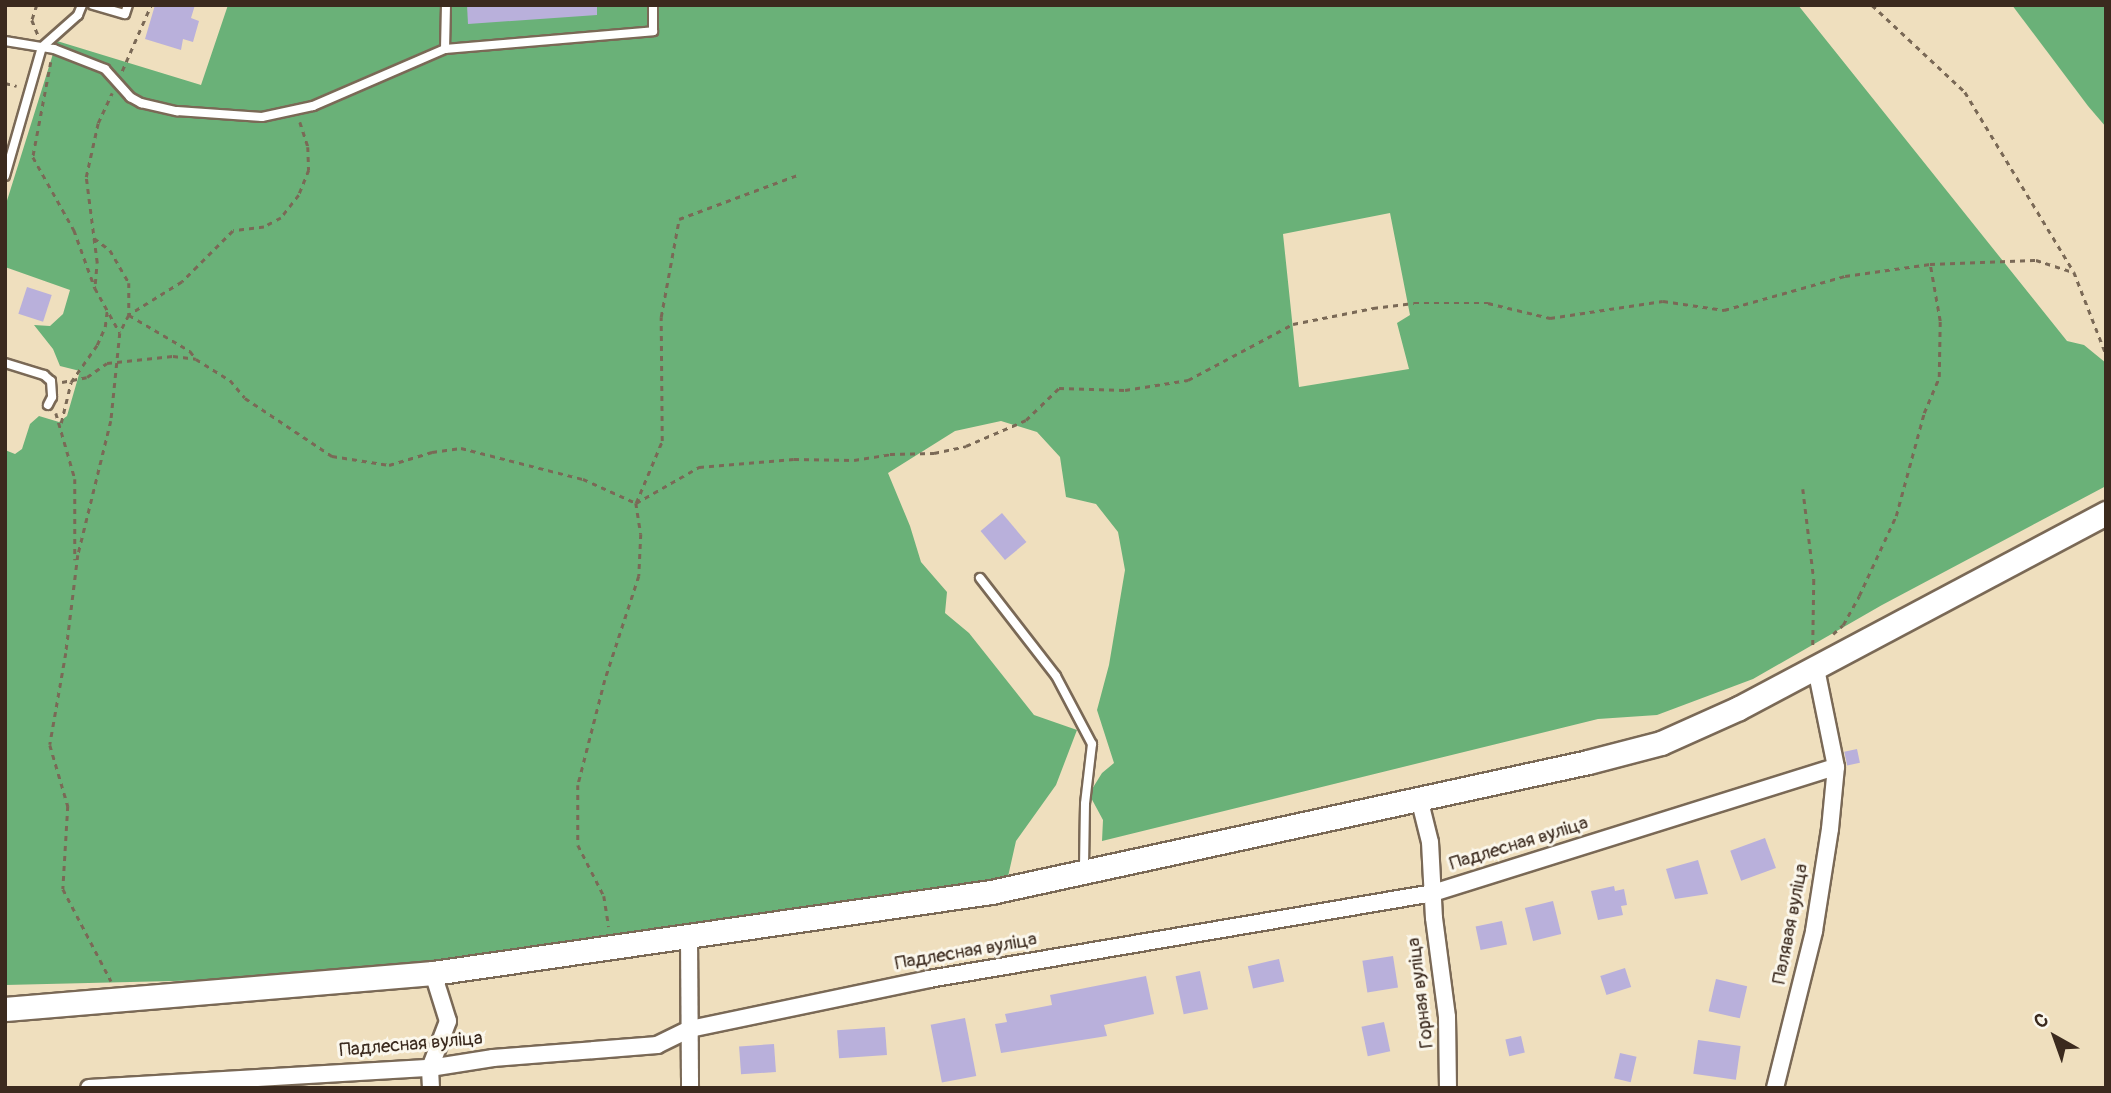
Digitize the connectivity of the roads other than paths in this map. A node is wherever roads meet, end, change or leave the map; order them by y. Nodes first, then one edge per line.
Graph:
1 (82, 5) edge
2 (93, 5) edge
3 (128, 5) edge
4 (446, 5) edge
5 (653, 5) edge
6 (5, 41) edge
7 (42, 47) junction
8 (445, 50) junction
9 (5, 176) edge
10 (5, 363) edge
11 (48, 405) dead end
12 (2106, 513) edge
13 (980, 578) dead end
14 (1816, 669) junction
15 (1836, 767) junction
16 (1419, 798) junction
17 (1083, 872) junction
18 (1433, 893) junction
19 (689, 936) junction
20 (433, 973) junction
21 (5, 1009) edge
22 (690, 1029) junction
23 (430, 1068) junction
24 (89, 1088) edge
25 (431, 1088) edge
26 (690, 1088) edge
27 (1448, 1088) edge
28 (1775, 1088) edge

1 - 7 lane
2 - 3 lane
4 - 8 lane
5 - 8 lane
6 - 7 lane
7 - 8 lane
7 - 9 lane
10 - 11 lane
12 - 14 street
13 - 17 lane
14 - 15 street, Палявая вуліца
14 - 16 street
15 - 18 street, Падлесная вуліца
15 - 28 street, Палявая вуліца
16 - 17 street
16 - 18 street, Горная вуліца
17 - 19 street
18 - 22 street, Падлесная вуліца
18 - 27 street, Горная вуліца
19 - 20 street
19 - 22 street
20 - 21 street
20 - 23 street
22 - 23 street, Падлесная вуліца
22 - 26 street
23 - 24 street, Падлесная вуліца
23 - 25 street

